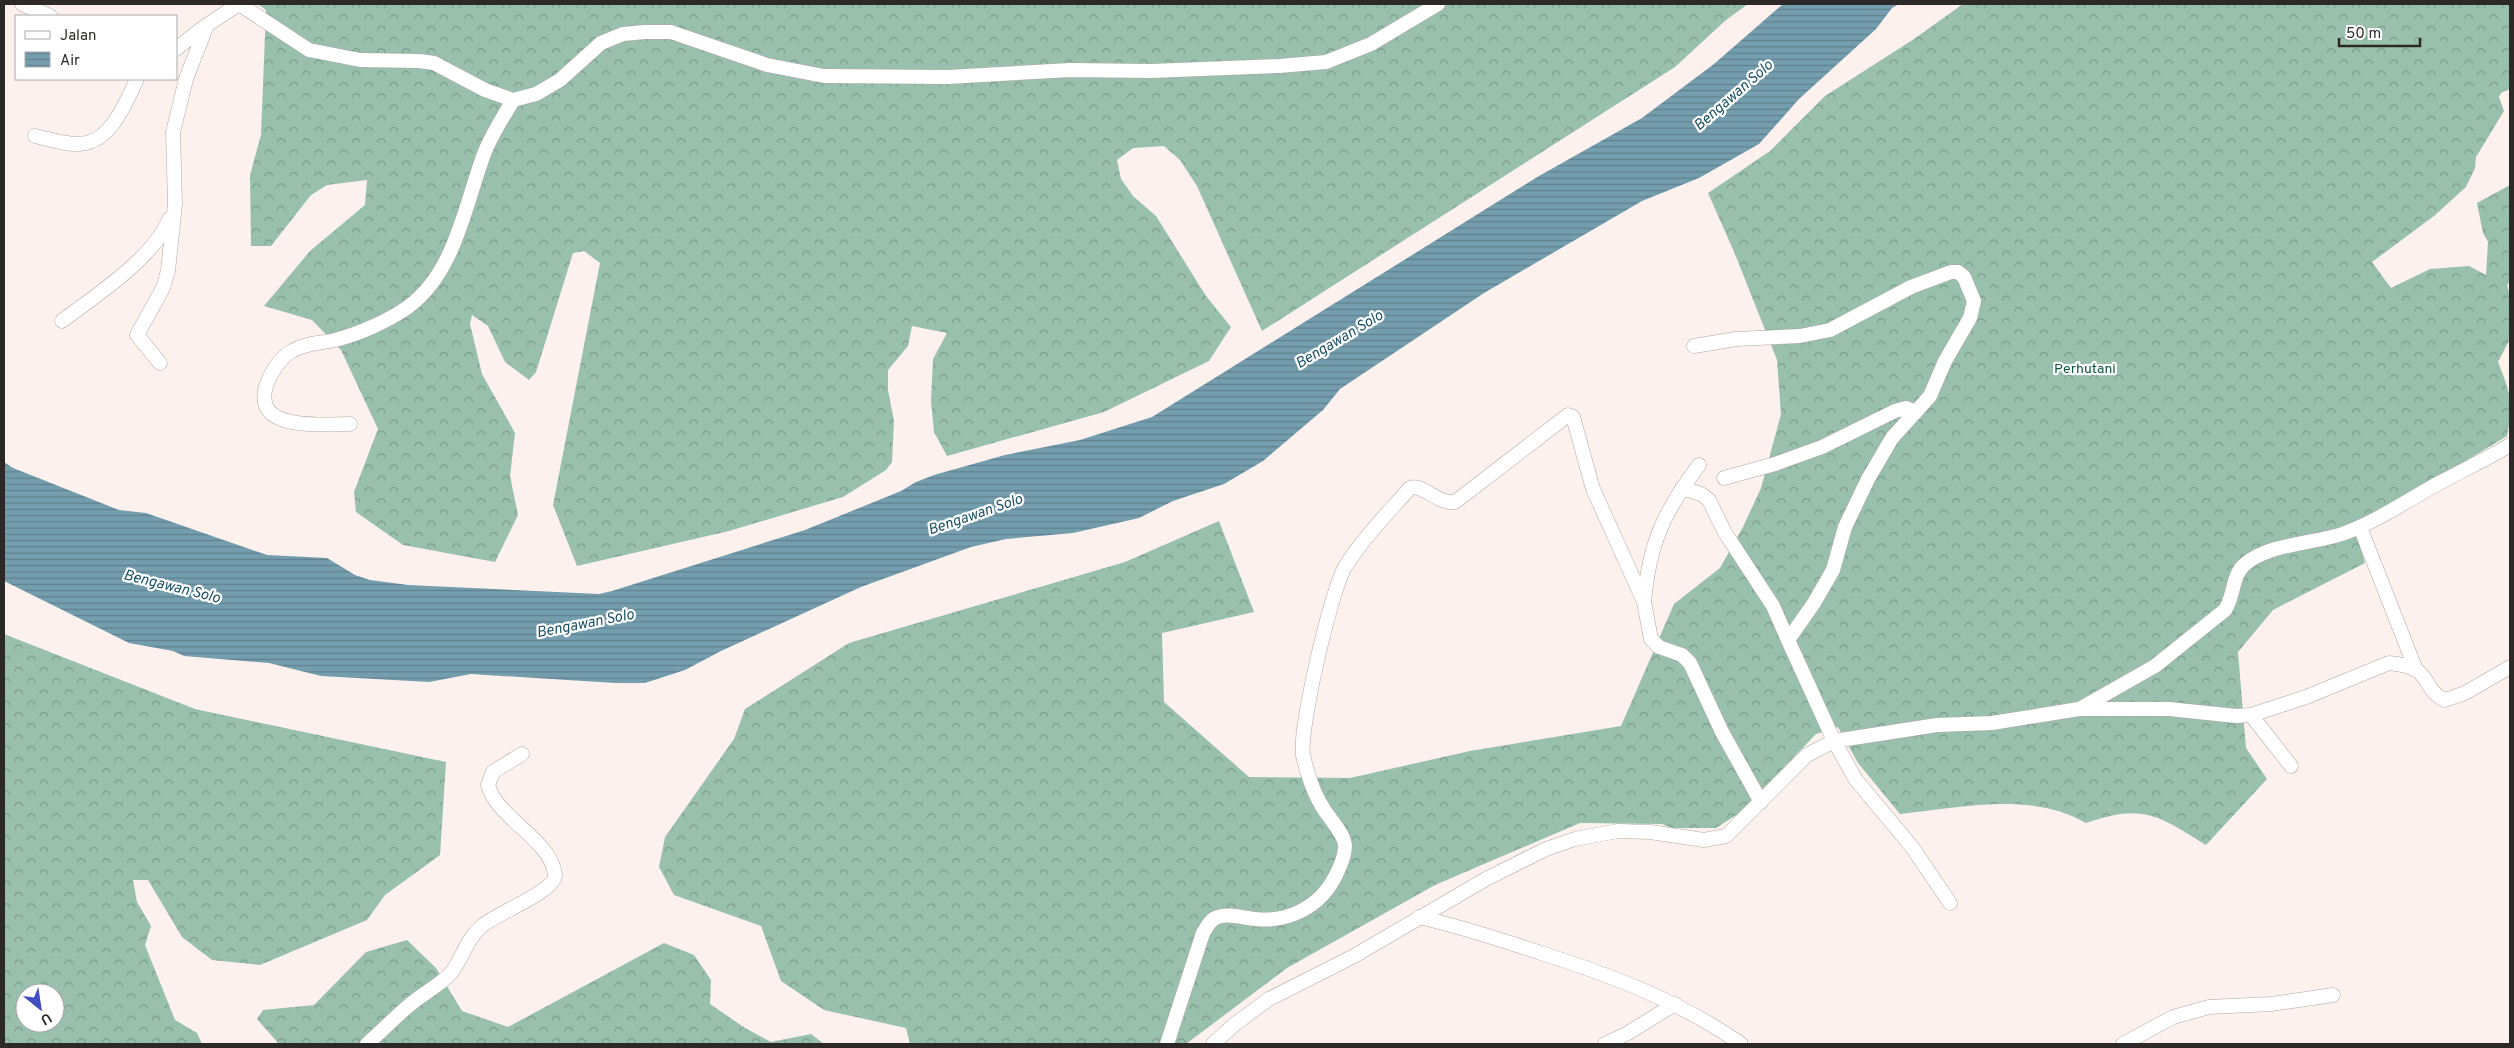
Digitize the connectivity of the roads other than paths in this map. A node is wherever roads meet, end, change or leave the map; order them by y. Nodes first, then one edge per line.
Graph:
1 (22, 4) edge
2 (239, 4) edge
3 (1438, 4) edge
4 (48, 15) edge
5 (207, 25) junction
6 (178, 48) edge
7 (137, 80) edge
8 (513, 100) junction
9 (36, 136) dead end
10 (175, 204) junction
11 (62, 321) dead end
12 (1694, 346) dead end
13 (160, 363) dead end
14 (1916, 412) junction
15 (350, 424) dead end
16 (2510, 445) edge
17 (1699, 465) dead end
18 (1724, 478) dead end
19 (1682, 488) junction
20 (2360, 527) junction
21 (1644, 602) junction
22 (1788, 640) junction
23 (2510, 667) edge
24 (2416, 670) junction
25 (2079, 708) junction
26 (2251, 715) junction
27 (1834, 741) junction
28 (522, 754) dead end
29 (2290, 766) dead end
30 (1761, 802) junction
31 (1950, 903) dead end
32 (1419, 917) junction
33 (2333, 995) dead end
34 (1675, 1004) junction
35 (367, 1044) edge
36 (1167, 1044) edge
37 (1213, 1044) edge
38 (1605, 1044) edge
39 (1741, 1044) edge
40 (2123, 1044) edge

1 - 4 street
2 - 5 street
2 - 8 street
3 - 8 street
5 - 6 street
5 - 10 street
7 - 9 street
8 - 15 street
10 - 11 street
10 - 13 street
12 - 14 street
14 - 18 street
14 - 22 street
16 - 20 street
17 - 19 street
19 - 21 street
19 - 22 street
20 - 24 street
20 - 25 street
21 - 30 street
21 - 36 street
22 - 27 street
23 - 24 street
24 - 26 street
25 - 26 street
25 - 27 street
26 - 29 street
27 - 30 street
27 - 31 street
28 - 35 street
30 - 32 street
32 - 34 street
32 - 37 street
33 - 40 street
34 - 38 street
34 - 39 street

